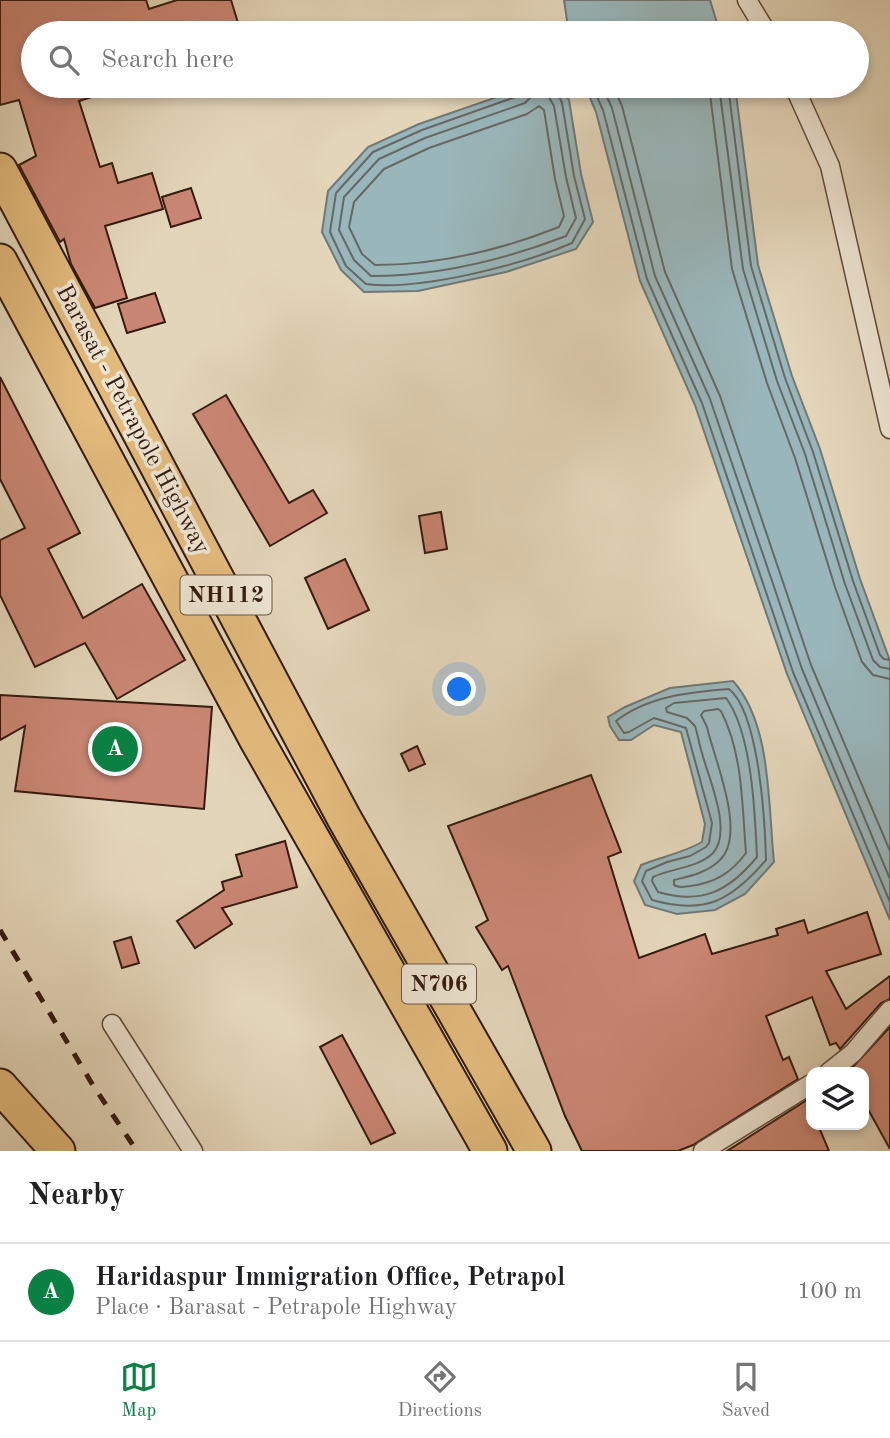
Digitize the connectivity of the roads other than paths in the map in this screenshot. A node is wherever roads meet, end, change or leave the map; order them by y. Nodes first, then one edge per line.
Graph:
1 (747, 0) edge
2 (760, 21) edge
3 (799, 98) edge
4 (0, 170) edge
5 (0, 261) edge
6 (890, 429) edge
7 (344, 818) joint
8 (309, 835) joint
9 (890, 1010) edge
10 (112, 1024) dead end
11 (835, 1067) edge
12 (0, 1086) edge
13 (806, 1087) edge
14 (58, 1151) edge
15 (193, 1151) edge
16 (490, 1151) edge
17 (534, 1151) edge
18 (703, 1151) edge

1 - 2 street
3 - 6 street
4 - 7 highway, Barasat - Petrapole Highway / NH112
5 - 8 highway, Barasat - Petrapole Highway / NH112
7 - 17 highway, N706
8 - 16 highway, N706
9 - 11 street
10 - 15 street
12 - 14 highway
13 - 18 street

